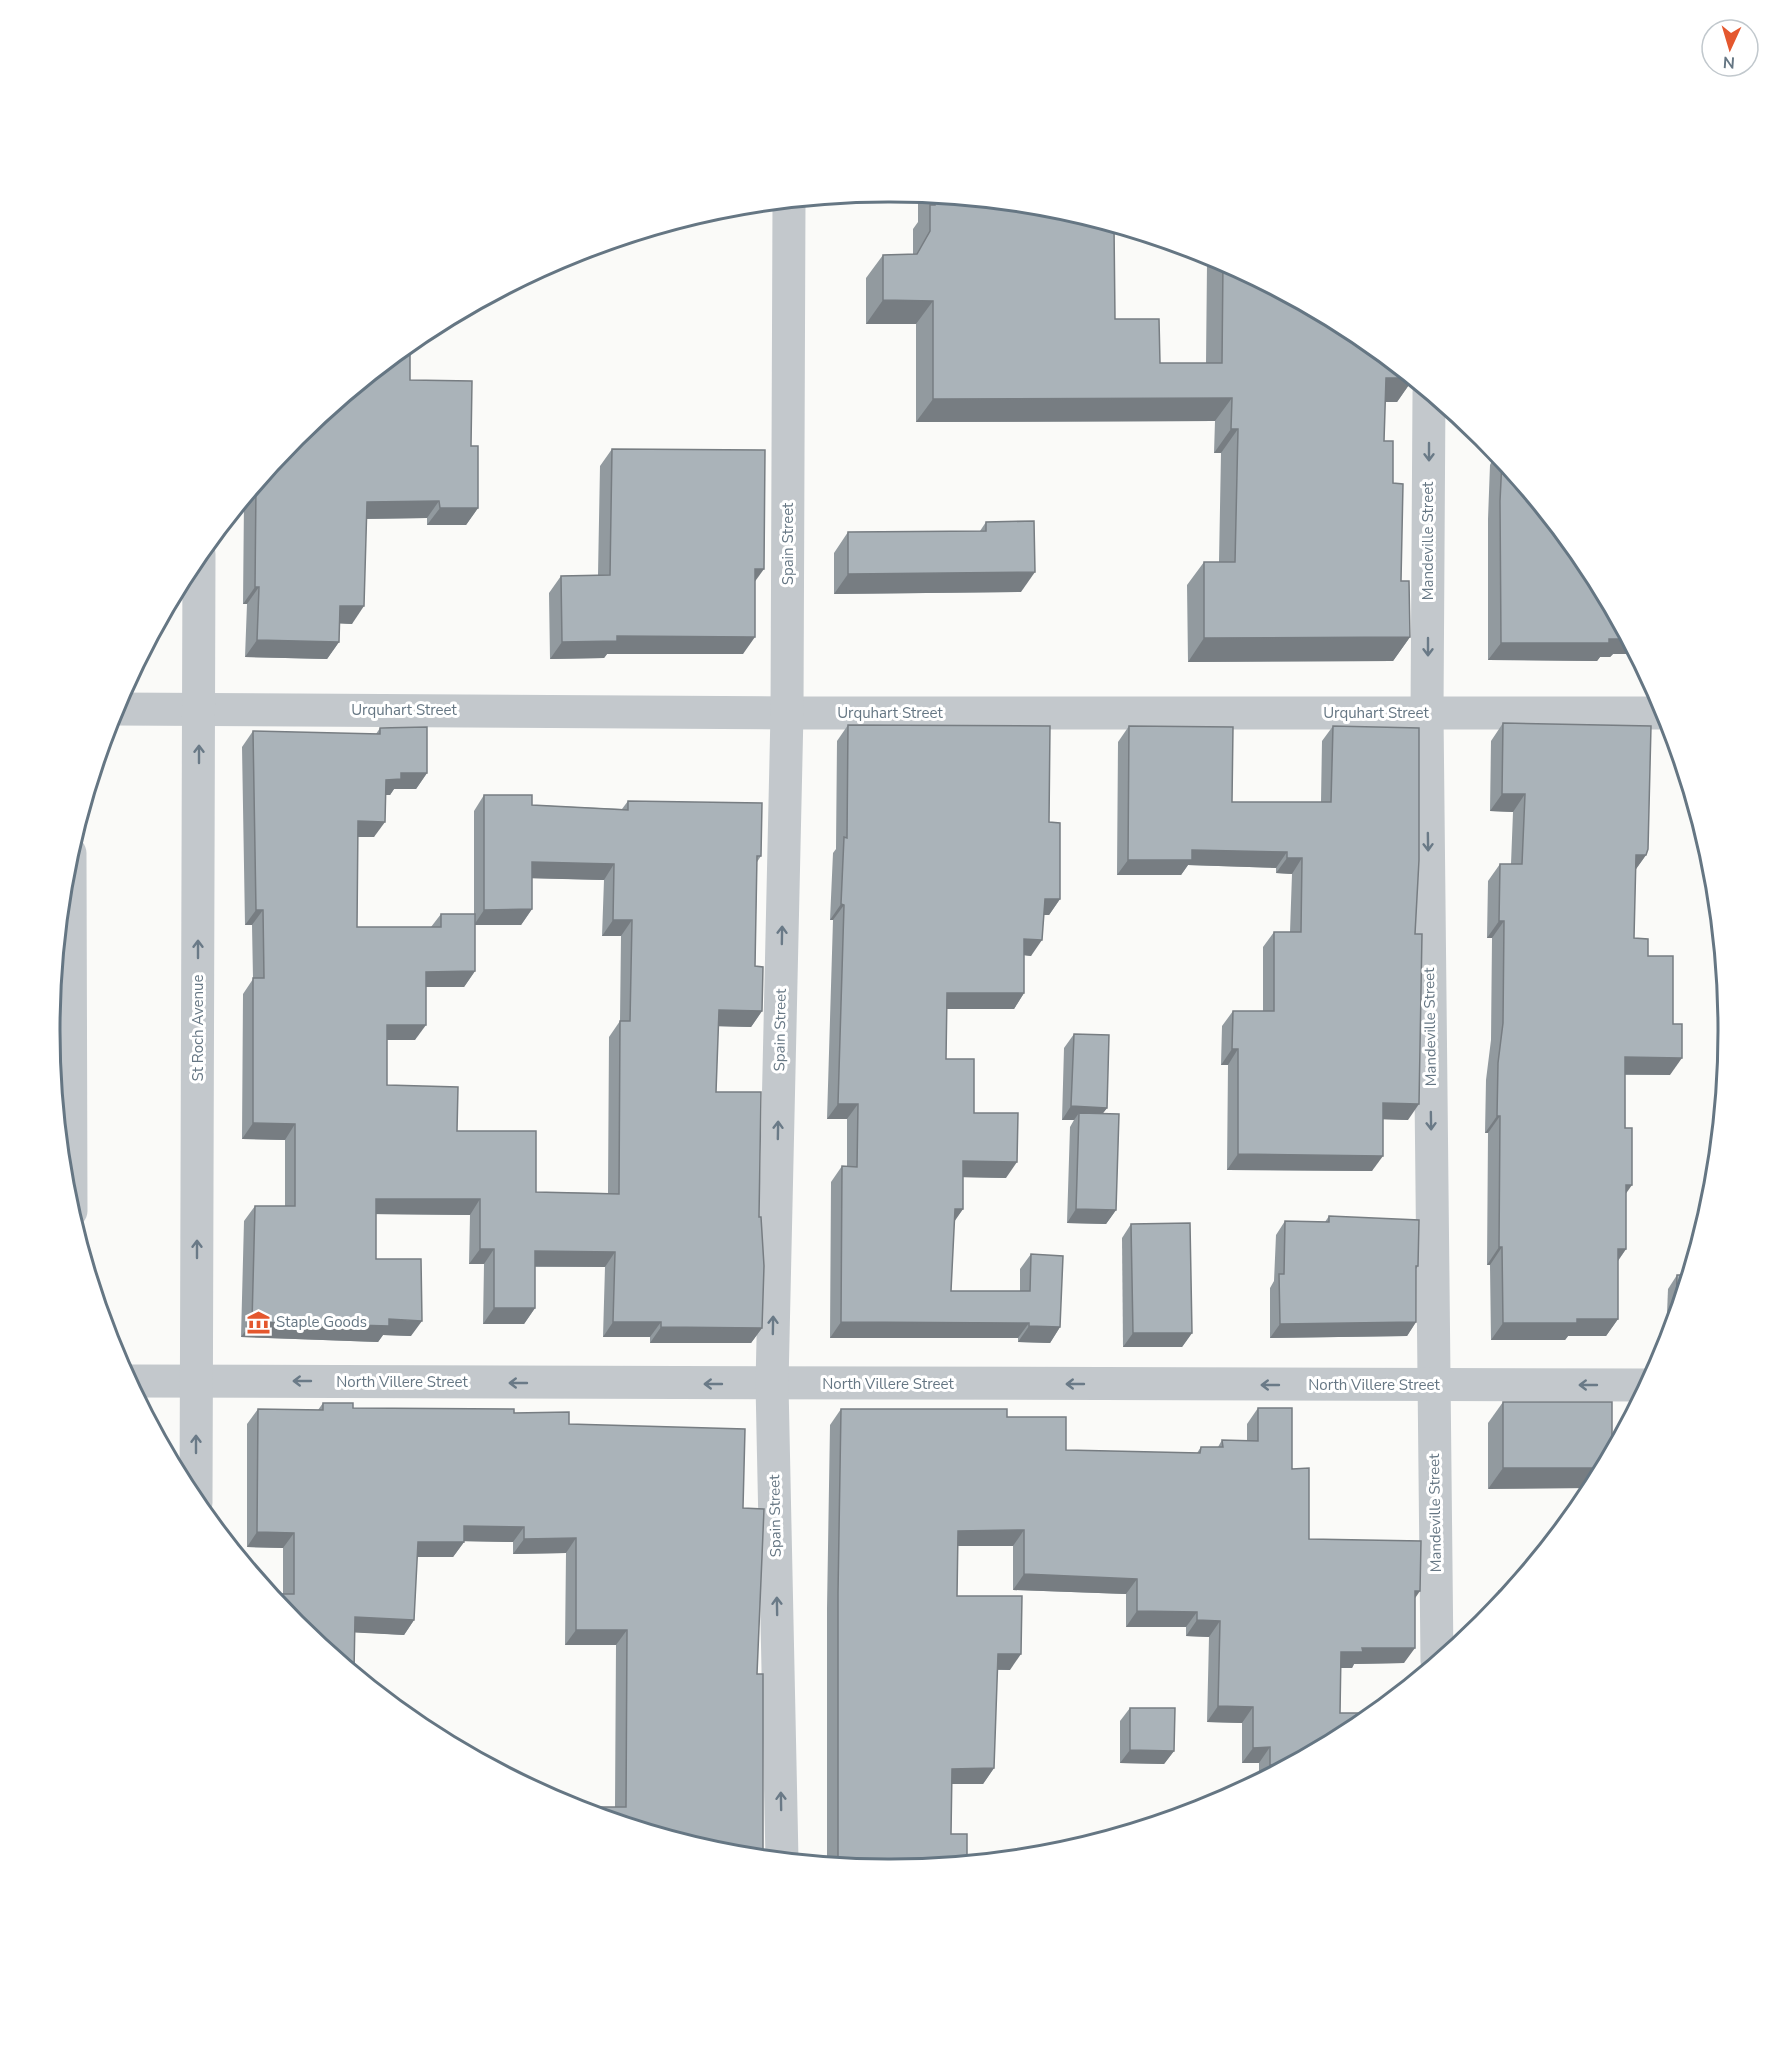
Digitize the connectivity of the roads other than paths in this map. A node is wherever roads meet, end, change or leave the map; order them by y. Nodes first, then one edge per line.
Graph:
1 (789, 208) edge
2 (1429, 401) edge
3 (199, 572) edge
4 (125, 709) edge
5 (199, 709) junction
6 (1655, 712) edge
7 (787, 713) junction
8 (1427, 713) junction
9 (70, 904) edge
10 (71, 1162) edge
11 (138, 1381) edge
12 (196, 1381) junction
13 (772, 1384) junction
14 (1434, 1385) junction
15 (1638, 1385) edge
16 (196, 1485) edge
17 (1437, 1653) edge
18 (782, 1852) edge

1 - 7 street, Spain Street
2 -> 8 street, Mandeville Street
3 - 5 street, St Roch Avenue
4 - 5 street, Urquhart Street
5 - 7 street, Urquhart Street
12 -> 5 street, St Roch Avenue
6 - 8 street, Urquhart Street
7 - 8 street, Urquhart Street
13 -> 7 street, Spain Street
8 -> 14 street, Mandeville Street
9 - 10 street
11 - 12 street, North Villere Street
13 -> 12 street, North Villere Street
16 -> 12 street, St Roch Avenue
14 -> 13 street, North Villere Street
18 -> 13 street, Spain Street
15 -> 14 street, North Villere Street
14 - 17 street, Mandeville Street

